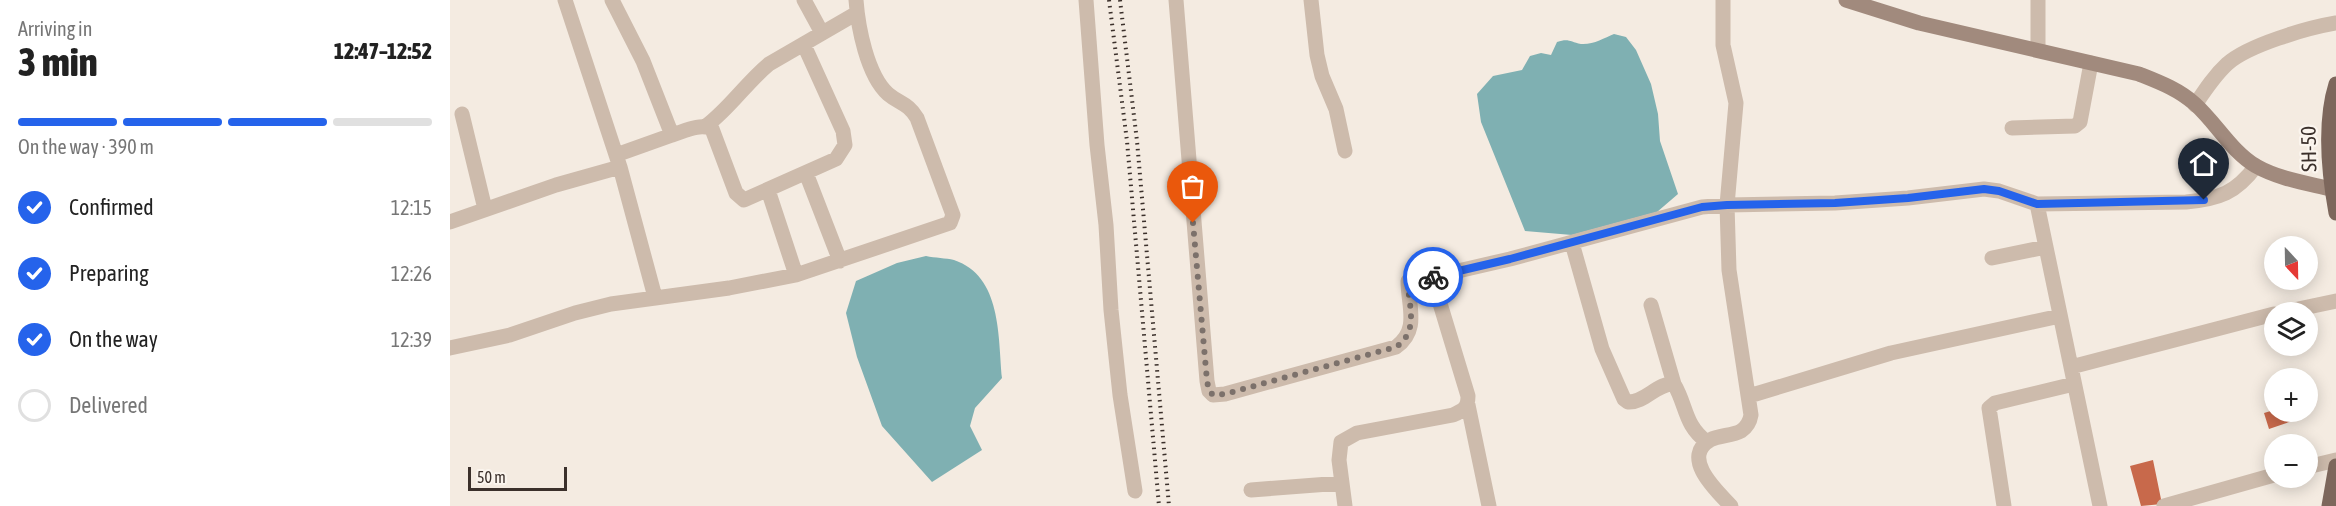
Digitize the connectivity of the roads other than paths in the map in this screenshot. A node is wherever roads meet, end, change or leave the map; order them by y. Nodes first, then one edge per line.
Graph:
1 (565, 0) edge
2 (612, 0) edge
3 (804, 0) edge
4 (1086, 0) edge
5 (1176, 0) edge
6 (1311, 0) edge
7 (1723, 0) edge
8 (1846, 0) edge
9 (2038, 0) edge
10 (856, 7) edge
11 (2336, 23) edge
12 (822, 33) junction
13 (804, 45) junction
14 (2038, 50) junction
15 (2091, 63) junction
16 (2336, 84) edge
17 (2195, 105) junction
18 (462, 114) dead end
19 (706, 126) junction
20 (2012, 128) dead end
21 (672, 135) junction
22 (1345, 151) dead end
23 (618, 161) junction
24 (2256, 166) junction
25 (806, 173) junction
26 (2334, 189) edge
27 (768, 190) junction
28 (2037, 204) junction
29 (1727, 205) junction
30 (485, 209) junction
31 (2336, 213) edge
32 (450, 222) edge
33 (1572, 243) junction
34 (2046, 247) junction
35 (1992, 258) dead end
36 (840, 261) junction
37 (796, 275) junction
38 (1432, 277) junction
39 (655, 297) junction
40 (2336, 301) edge
41 (1651, 305) dead end
42 (2318, 305) edge
43 (2060, 315) junction
44 (2264, 317) edge
45 (450, 348) edge
46 (2071, 367) junction
47 (1674, 384) junction
48 (2074, 384) junction
49 (1749, 396) junction
50 (1468, 405) junction
51 (1707, 442) junction
52 (2336, 460) edge
53 (2318, 464) edge
54 (2336, 466) edge
55 (2264, 479) edge
56 (1342, 483) junction
57 (1251, 490) dead end
58 (1135, 491) dead end
59 (1345, 506) edge
60 (1489, 506) edge
61 (1731, 506) edge
62 (2004, 506) edge
63 (2100, 506) edge
64 (2164, 506) edge
65 (2329, 506) edge

1 - 23 street
2 - 21 street
3 - 12 street
4 - 58 street
5 - 38 street
6 - 22 street
7 - 29 street
8 - 14 street
9 - 14 street
10 - 12 street
10 - 36 street
11 - 17 street
12 - 13 street
13 - 19 street
13 - 25 street
14 - 15 street
15 - 17 street
15 - 20 street
16 - 26 main road, SH-50
17 - 24 street
18 - 30 street
19 - 21 street
19 - 27 street
21 - 23 street
23 - 30 street
23 - 39 street
24 - 26 street
24 - 28 street
25 - 27 street
25 - 36 street
26 - 31 main road, SH-50
27 - 37 street
28 - 29 street
28 - 34 street
29 - 33 street
29 - 49 street
30 - 32 street
33 - 38 street
33 - 47 street
34 - 35 street
34 - 43 street
36 - 37 street
37 - 39 street
38 - 50 street
39 - 45 street
40 - 42 street
41 - 47 street
43 - 46 street
43 - 49 street
44 - 46 street
46 - 48 street
47 - 51 street
48 - 62 street
48 - 63 street
49 - 51 street
50 - 56 street
50 - 60 street
51 - 61 street
52 - 53 street
54 - 65 main road
55 - 64 street
56 - 57 street
56 - 59 street

